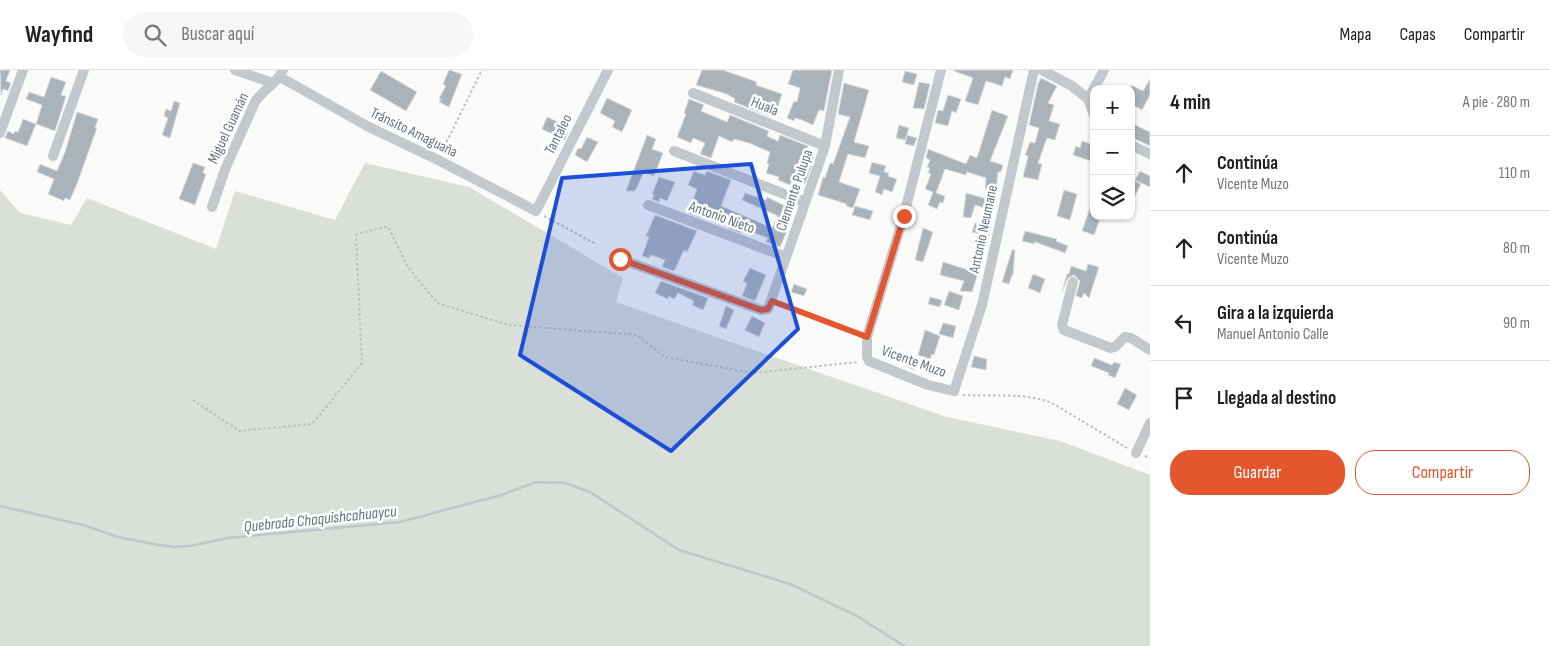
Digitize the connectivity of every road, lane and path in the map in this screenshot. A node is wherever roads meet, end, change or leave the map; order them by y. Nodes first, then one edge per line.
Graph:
1 (23, 70) edge
2 (84, 70) edge
3 (234, 70) edge
4 (482, 70) edge
5 (839, 70) edge
6 (941, 70) edge
7 (1034, 70) edge
8 (1042, 70) edge
9 (1104, 70) edge
10 (603, 72) edge
11 (279, 77) edge
12 (693, 93) dead end
13 (1088, 99) junction
14 (1090, 104) edge
15 (0, 133) edge
16 (825, 146) junction
17 (1135, 147) edge
18 (674, 151) dead end
19 (1150, 154) edge
20 (53, 156) dead end
21 (438, 160) junction
22 (806, 202) junction
23 (648, 205) dead end
24 (212, 207) dead end
25 (536, 211) junction
26 (596, 244) dead end
27 (786, 257) junction
28 (620, 259) dead end
29 (1073, 282) dead end
30 (772, 301) junction
31 (867, 337) junction
32 (1150, 350) edge
33 (869, 361) junction
34 (954, 392) junction
35 (193, 400) dead end
36 (1150, 423) edge
37 (1136, 453) joint

1 - 15 street
2 - 20 street
3 - 11 street, Tránsito Amaguaña
4 - 21 path
5 - 16 street, Clemente Pulupa
6 - 31 street
7 - 34 street, Antonio Neumane
8 - 13 street
9 - 13 street
10 - 25 street, Tantaleo
11 - 21 street, Tránsito Amaguaña
11 - 24 street, Miguel Guamán
12 - 16 street, Huala
13 - 14 street
16 - 22 street, Clemente Pulupa
17 - 19 street
18 - 22 street
21 - 25 street, Tránsito Amaguaña
22 - 27 street, Clemente Pulupa
23 - 27 street, Antonio Nieto
25 - 26 path
27 - 30 street, Clemente Pulupa
28 - 30 street
29 - 32 street
30 - 31 path, Vicente Muzo
31 - 33 street, Vicente Muzo
33 - 34 street, Vicente Muzo
33 - 35 path
34 - 37 path
36 - 37 street

